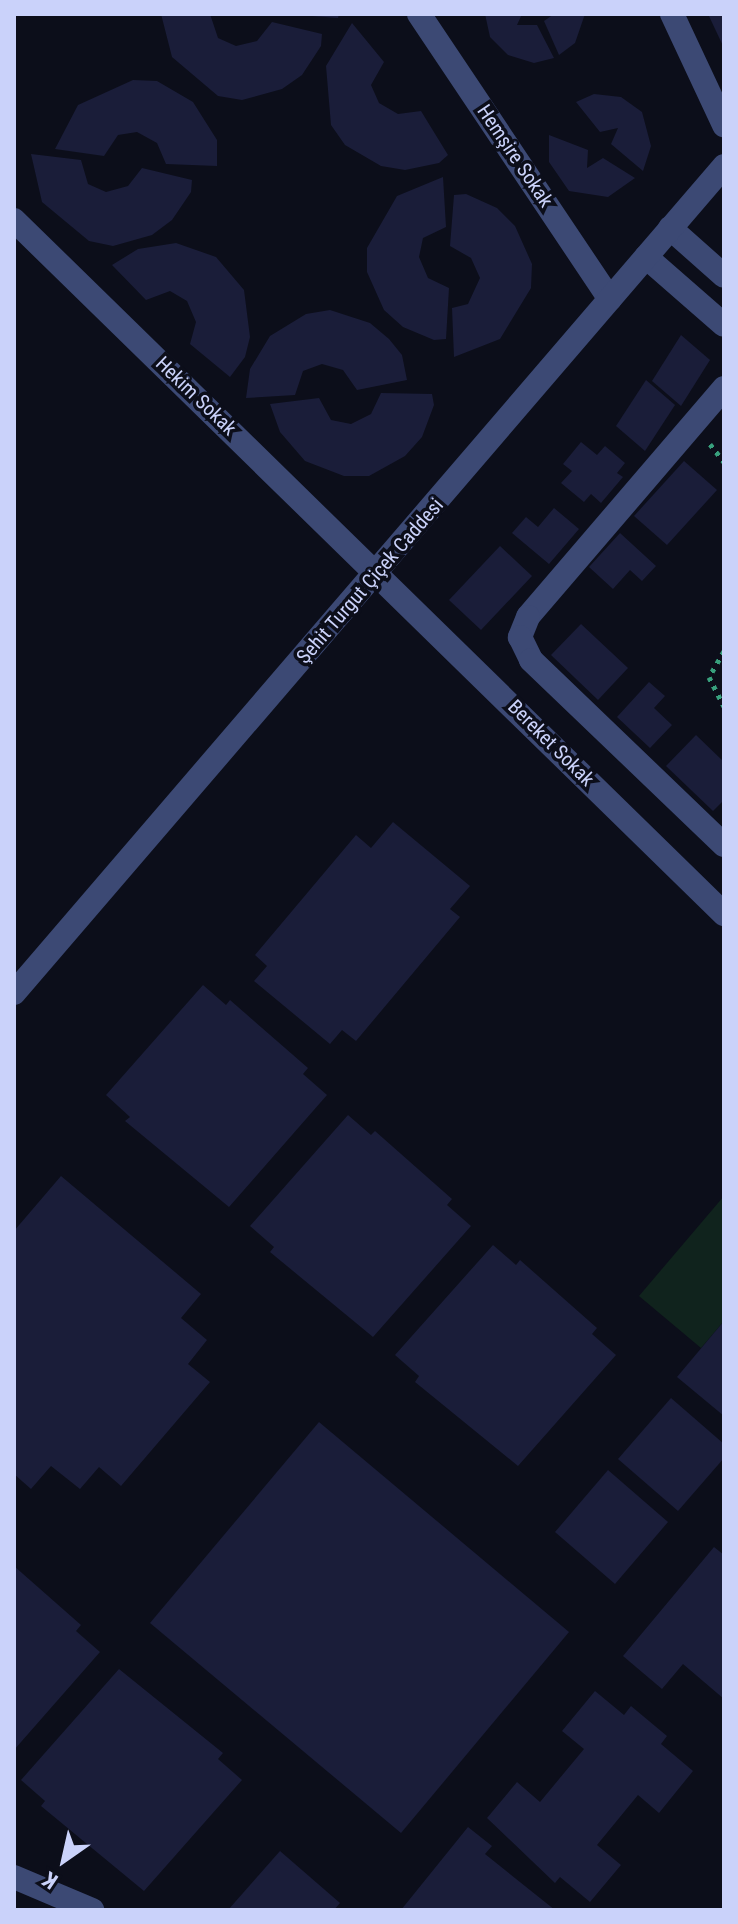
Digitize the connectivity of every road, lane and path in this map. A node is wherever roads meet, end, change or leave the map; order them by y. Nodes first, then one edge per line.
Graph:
1 (419, 14) edge
2 (672, 14) edge
3 (724, 125) edge
4 (724, 166) edge
5 (14, 220) edge
6 (670, 228) junction
7 (646, 257) junction
8 (724, 276) edge
9 (610, 299) junction
10 (724, 325) edge
11 (724, 388) edge
12 (378, 572) junction
13 (724, 651) edge
14 (724, 706) edge
15 (724, 845) edge
16 (724, 914) edge
17 (14, 993) edge
18 (14, 1877) edge
19 (92, 1910) edge

1 - 9 street, Hemşire Sokak
2 - 3 street
4 - 6 street, Şehit Turgut Çiçek Caddesi
5 - 12 street, Hekim Sokak
6 - 7 street, Şehit Turgut Çiçek Caddesi
6 - 8 street
7 - 9 street, Şehit Turgut Çiçek Caddesi
7 - 10 street
9 - 12 street, Şehit Turgut Çiçek Caddesi
11 - 15 street
12 - 16 street, Bereket Sokak
12 - 17 street, Şehit Turgut Çiçek Caddesi
13 - 14 path
18 - 19 street

